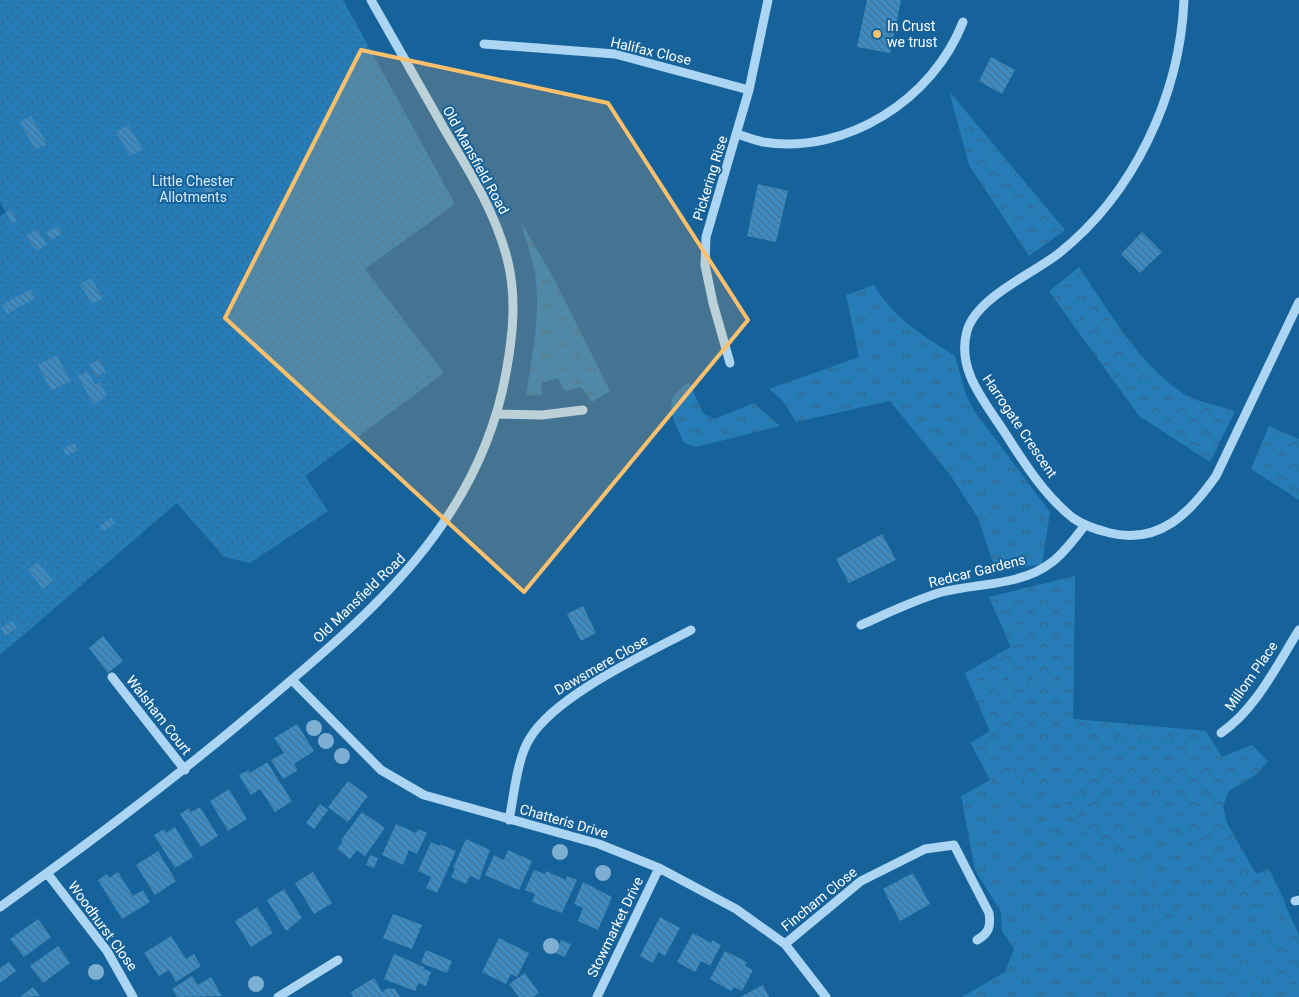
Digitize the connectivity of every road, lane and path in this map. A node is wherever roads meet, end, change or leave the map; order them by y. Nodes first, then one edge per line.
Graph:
1 (371, 0) edge
2 (768, 0) edge
3 (1184, 0) edge
4 (963, 22) dead end
5 (484, 44) dead end
6 (749, 90) junction
7 (737, 134) junction
8 (1299, 302) edge
9 (730, 363) dead end
10 (583, 410) dead end
11 (497, 414) junction
12 (1085, 525) junction
13 (861, 625) dead end
14 (691, 630) dead end
15 (1299, 630) edge
16 (112, 677) dead end
17 (292, 680) junction
18 (1221, 733) dead end
19 (185, 770) junction
20 (509, 820) junction
21 (659, 868) junction
22 (48, 873) junction
23 (0, 907) edge
24 (977, 940) dead end
25 (785, 944) junction
26 (338, 960) dead end
27 (133, 997) edge
28 (278, 997) edge
29 (597, 997) edge
30 (826, 997) edge

1 - 11 street, Old Mansfield Road
2 - 6 street, Pickering Rise
3 - 12 street, Harrogate Crescent
4 - 7 street
5 - 6 street, Halifax Close
6 - 7 street, Pickering Rise
7 - 9 street, Pickering Rise
8 - 12 street, Harrogate Crescent
10 - 11 street
11 - 17 street, Old Mansfield Road
12 - 13 street, Redcar Gardens
14 - 20 street, Dawsmere Close
15 - 18 street, Millom Place
16 - 19 street, Walsham Court
17 - 19 street, Old Mansfield Road
17 - 20 street, Chatteris Drive
19 - 22 street, Old Mansfield Road
20 - 21 street, Chatteris Drive
21 - 25 street, Chatteris Drive
21 - 29 street, Stowmarket Drive
22 - 23 street, Old Mansfield Road
22 - 27 street, Woodhurst Close
24 - 25 street, Fincham Close
25 - 30 street, Chatteris Drive
26 - 28 street

